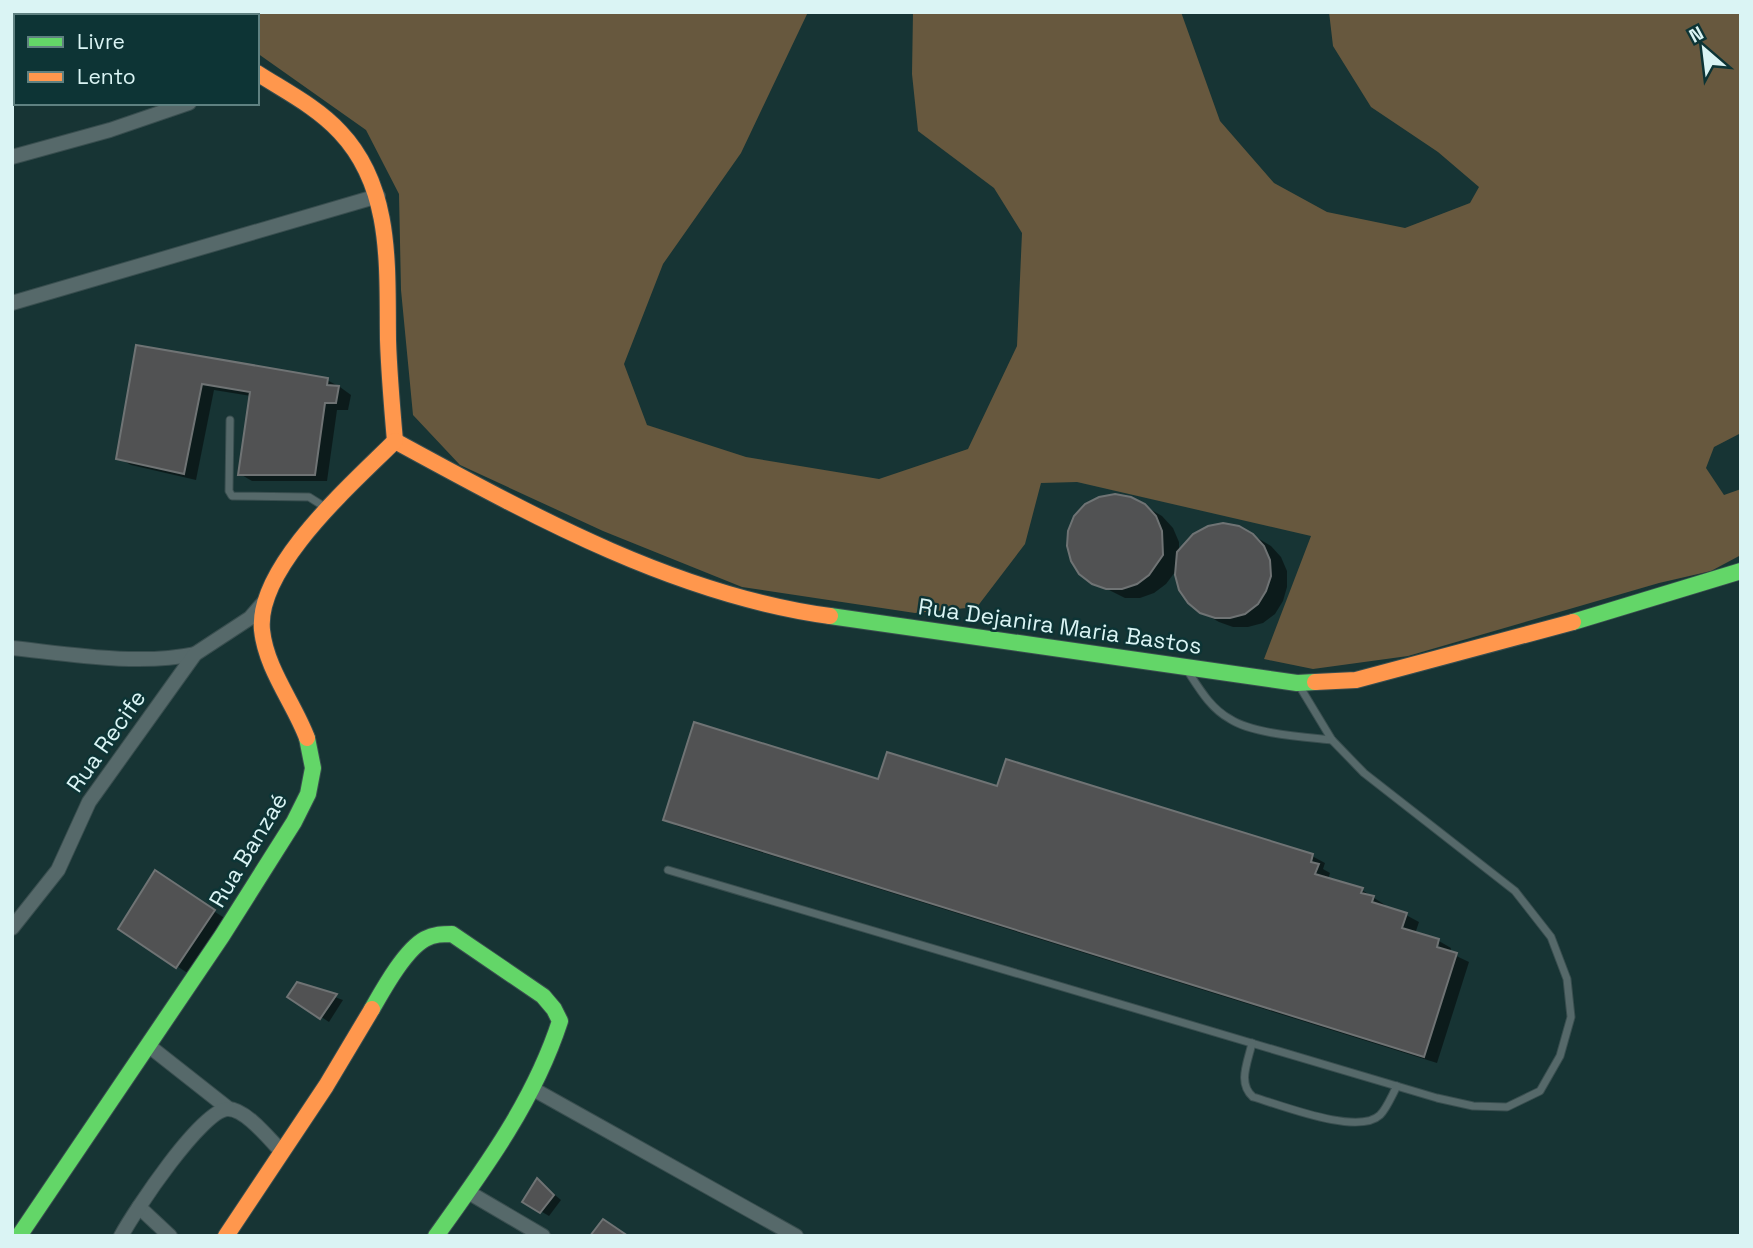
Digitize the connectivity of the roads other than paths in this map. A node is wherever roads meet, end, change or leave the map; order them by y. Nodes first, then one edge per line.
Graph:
1 (259, 76) edge
2 (183, 105) edge
3 (12, 157) edge
4 (378, 196) junction
5 (12, 303) edge
6 (230, 420) dead end
7 (395, 441) junction
8 (328, 510) junction
9 (1741, 571) edge
10 (263, 603) junction
11 (12, 648) edge
12 (195, 654) junction
13 (1185, 666) junction
14 (1297, 683) junction
15 (1332, 740) junction
16 (668, 870) dead end
17 (12, 928) edge
18 (1252, 1043) junction
19 (149, 1045) junction
20 (1397, 1086) junction
21 (534, 1089) junction
22 (229, 1109) junction
23 (282, 1152) junction
24 (468, 1192) junction
25 (139, 1207) junction
26 (19, 1236) edge
27 (121, 1236) edge
28 (170, 1236) edge
29 (226, 1236) edge
30 (436, 1236) edge
31 (543, 1236) edge
32 (796, 1236) edge

1 - 4 main road
2 - 3 street
4 - 5 street
4 - 7 main road
6 - 8 lane
7 - 8 main road, Rua Banzaé
7 - 13 main road, Rua Dejanira Maria Bastos
8 - 10 main road, Rua Banzaé
9 - 14 main road, Rua Dejanira Maria Bastos
10 - 12 street, Rua Recife
10 - 19 main road, Rua Banzaé
11 - 12 street
12 - 17 street, Rua Recife
13 - 14 main road, Rua Dejanira Maria Bastos
13 - 15 lane
14 - 15 lane
15 - 20 lane
16 - 18 lane
18 - 20 lane
18 - 20 lane
19 - 22 street
19 - 26 main road, Rua Banzaé
21 - 23 main road
21 - 24 main road
21 - 32 street
22 - 23 street
22 - 25 street
23 - 29 main road
24 - 30 main road
24 - 31 street
25 - 27 street
25 - 28 street

